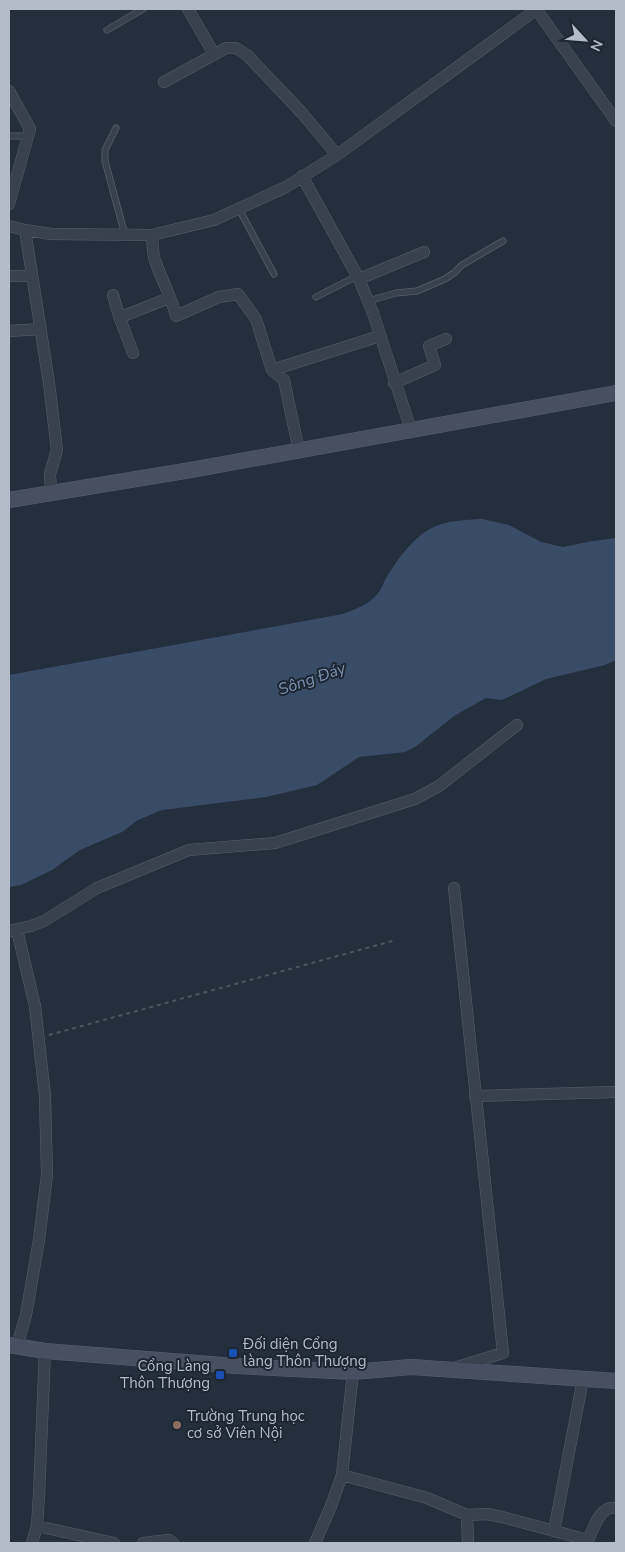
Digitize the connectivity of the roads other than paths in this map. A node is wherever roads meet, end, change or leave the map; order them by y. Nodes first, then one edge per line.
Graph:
1 (143, 9) edge
2 (188, 9) edge
3 (537, 9) edge
4 (107, 30) dead end
5 (214, 54) junction
6 (164, 82) dead end
7 (9, 91) edge
8 (616, 121) edge
9 (116, 128) dead end
10 (9, 136) edge
11 (28, 136) junction
12 (337, 155) junction
13 (302, 176) junction
14 (9, 204) edge
15 (239, 209) junction
16 (9, 226) edge
17 (25, 230) junction
18 (125, 235) junction
19 (152, 235) junction
20 (503, 241) dead end
21 (424, 252) dead end
22 (274, 274) dead end
23 (9, 276) edge
24 (32, 276) junction
25 (358, 278) junction
26 (113, 295) dead end
27 (316, 297) dead end
28 (170, 298) junction
29 (368, 301) junction
30 (119, 316) junction
31 (41, 328) junction
32 (9, 331) edge
33 (380, 336) junction
34 (446, 339) dead end
35 (133, 353) dead end
36 (272, 370) junction
37 (394, 383) junction
38 (616, 393) edge
39 (411, 430) junction
40 (298, 451) junction
41 (51, 493) junction
42 (9, 500) edge
43 (517, 726) dead end
44 (454, 888) dead end
45 (13, 930) edge
46 (616, 1092) edge
47 (475, 1096) junction
48 (13, 1346) edge
49 (45, 1350) junction
50 (447, 1370) junction
51 (353, 1372) junction
52 (583, 1379) junction
53 (616, 1381) edge
54 (342, 1475) junction
55 (616, 1508) edge
56 (468, 1515) junction
57 (36, 1526) junction
58 (554, 1531) junction
59 (593, 1542) edge
60 (32, 1543) edge
61 (114, 1543) edge
62 (143, 1543) edge
63 (173, 1543) edge
64 (315, 1543) edge
65 (468, 1543) edge

1 - 4 lane
2 - 5 street
3 - 8 street
3 - 12 street
5 - 6 street
5 - 12 street
7 - 11 street
9 - 18 lane
10 - 11 lane
11 - 14 street
12 - 13 street
13 - 15 street
13 - 25 street
15 - 19 street
15 - 22 lane
16 - 17 street
17 - 18 street
17 - 24 street
18 - 19 street
19 - 28 street
20 - 29 lane
21 - 25 street
23 - 24 street
24 - 31 street
25 - 27 lane
25 - 29 street
26 - 30 street
28 - 30 street
28 - 36 street
29 - 33 street
30 - 35 street
31 - 32 street
31 - 41 street
33 - 36 street
33 - 37 street
34 - 37 street
36 - 40 street
37 - 39 street
38 - 39 street
39 - 40 street
40 - 41 street
41 - 42 street
43 - 45 street
44 - 47 street
45 - 48 street
46 - 47 street
47 - 50 street
48 - 49 street
49 - 51 street
49 - 57 street
50 - 51 street
50 - 52 street
51 - 54 street
52 - 53 street
52 - 58 street
54 - 56 street
54 - 64 street
55 - 59 street
56 - 58 street
56 - 65 street
57 - 60 street
57 - 61 street
58 - 59 street
62 - 63 street

